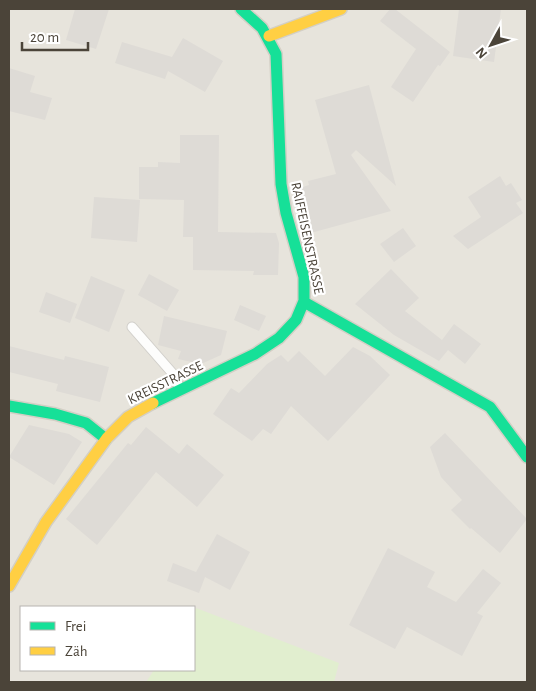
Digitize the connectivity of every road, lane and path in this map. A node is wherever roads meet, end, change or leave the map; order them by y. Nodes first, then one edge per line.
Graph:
1 (241, 9) edge
2 (341, 9) edge
3 (269, 36) junction
4 (304, 302) junction
5 (132, 327) dead end
6 (180, 389) junction
7 (9, 406) edge
8 (106, 439) junction
9 (527, 457) edge
10 (9, 586) edge

1 - 3 street, RAIFFEISENSTRASSE
2 - 3 street
3 - 4 street, RAIFFEISENSTRASSE
4 - 6 street, KREISSTRASSE
4 - 9 street, RAIFFEISENSTRASSE
5 - 6 lane
6 - 8 street, KREISSTRASSE
7 - 8 street
8 - 10 street, KREISSTRASSE

